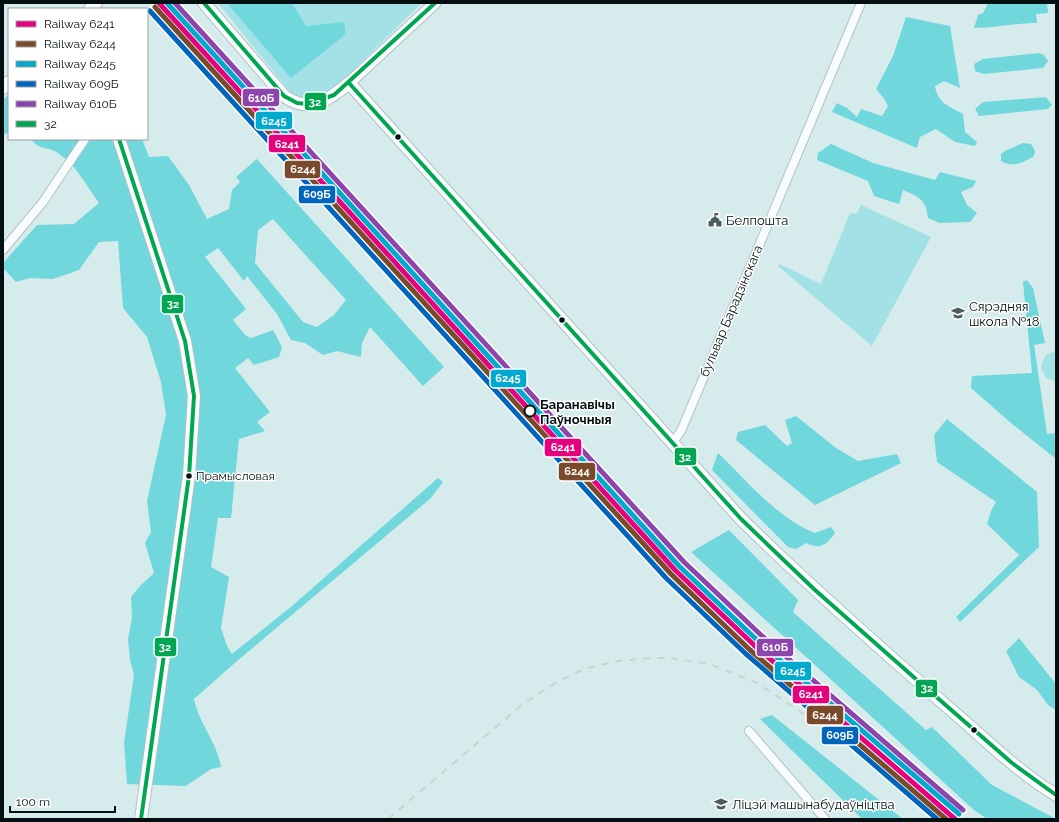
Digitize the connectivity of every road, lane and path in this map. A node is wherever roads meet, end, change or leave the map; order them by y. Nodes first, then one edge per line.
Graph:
1 (204, 3) edge
2 (435, 3) edge
3 (861, 3) edge
4 (349, 83) junction
5 (84, 140) edge
6 (119, 140) edge
7 (3, 250) edge
8 (674, 441) junction
9 (749, 731) dead end
10 (1056, 795) edge
11 (141, 819) edge
12 (825, 819) edge

1 - 4 main road
2 - 4 street
3 - 8 street, бульвар Барадзінскага
4 - 8 main road
5 - 7 street
6 - 11 main road
8 - 10 main road
9 - 12 street

